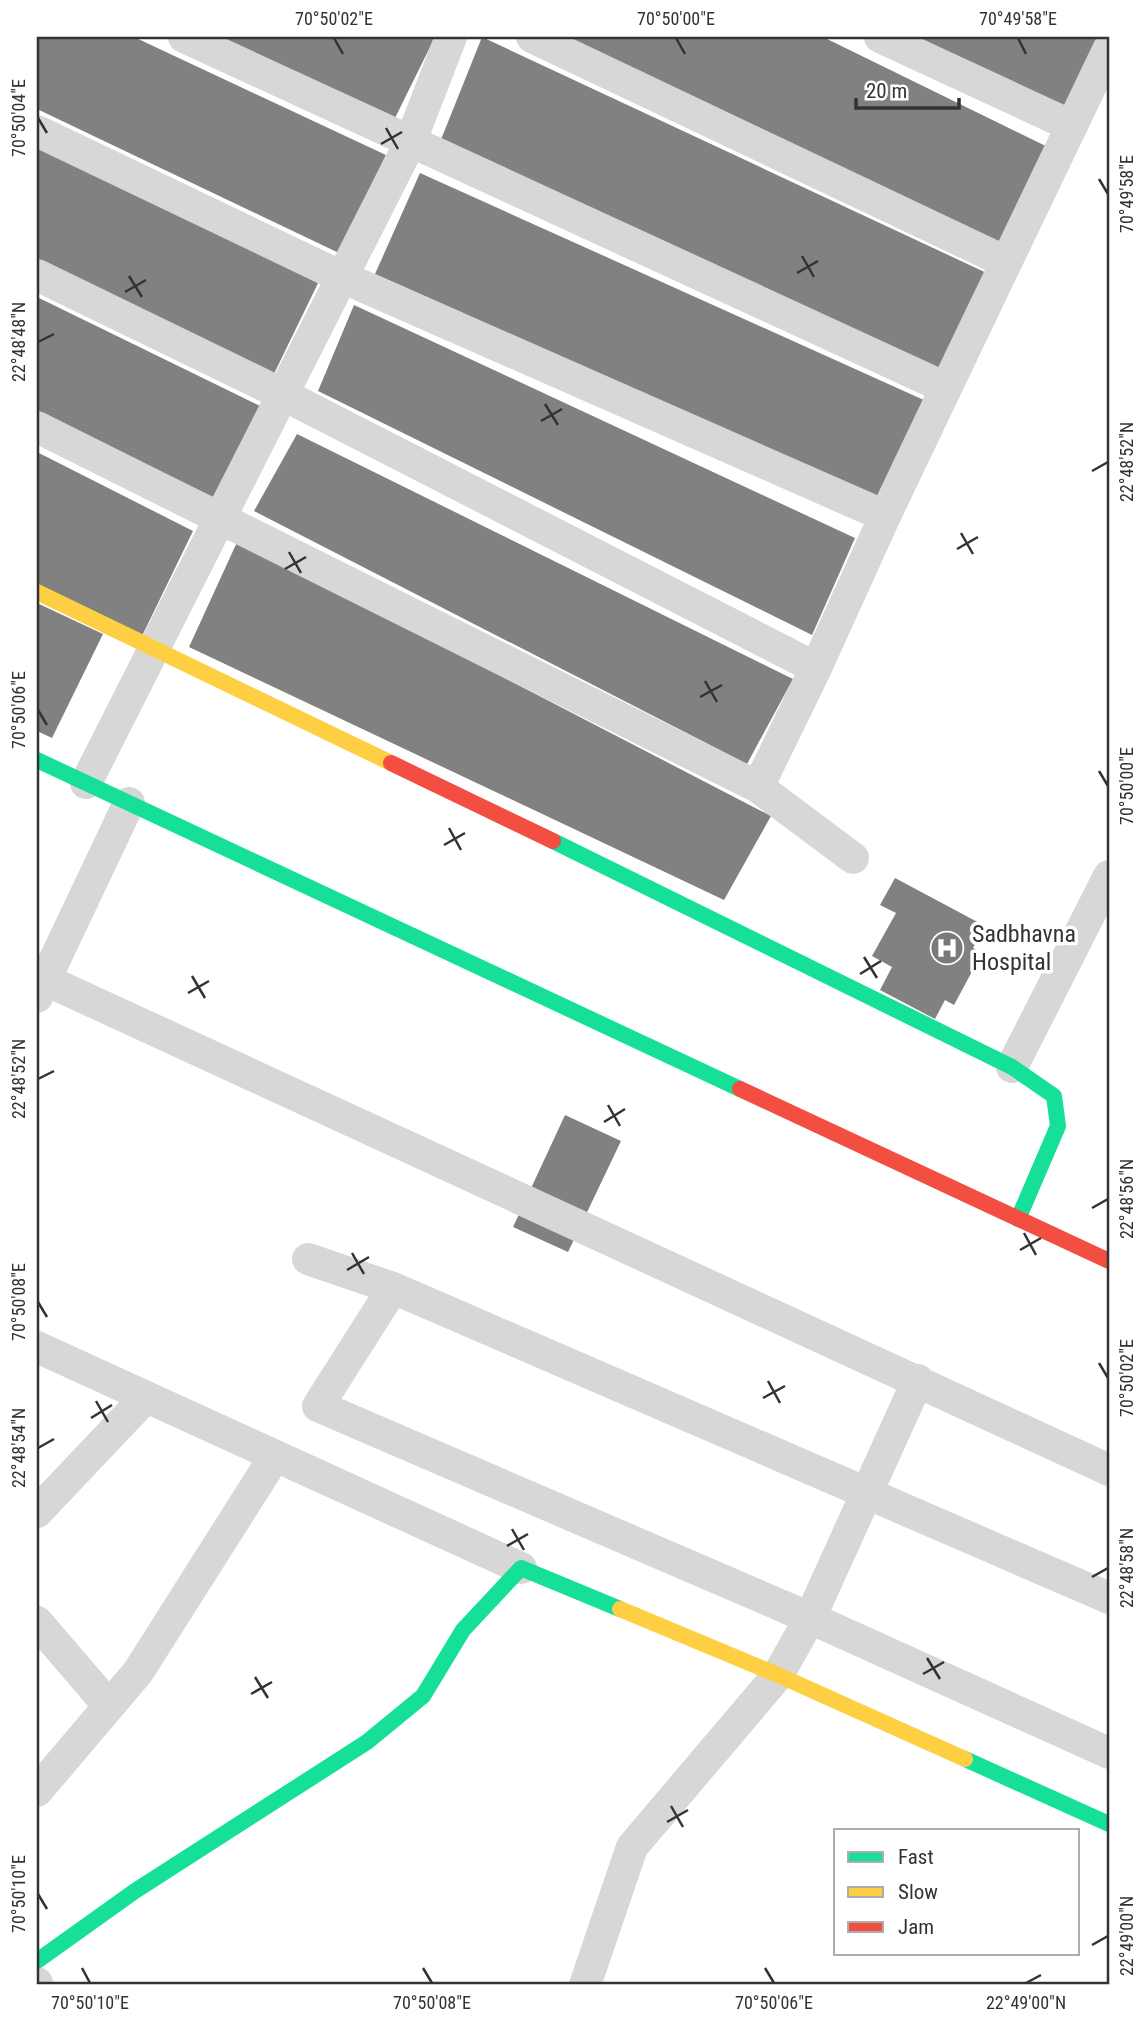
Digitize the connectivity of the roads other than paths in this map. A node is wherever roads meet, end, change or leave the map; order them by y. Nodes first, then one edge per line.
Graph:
1 (184, 37) edge
2 (450, 37) edge
3 (532, 37) edge
4 (880, 37) edge
5 (1109, 48) edge
6 (1072, 126) junction
7 (37, 131) edge
8 (410, 143) junction
9 (1006, 262) junction
10 (37, 275) edge
11 (342, 277) junction
12 (946, 388) junction
13 (282, 394) junction
14 (37, 427) edge
15 (884, 516) junction
16 (221, 517) junction
17 (37, 592) edge
18 (154, 649) junction
19 (816, 668) junction
20 (37, 760) edge
21 (86, 783) junction
22 (758, 787) junction
23 (129, 803) junction
24 (853, 858) dead end
25 (1109, 876) edge
26 (39, 984) edge
27 (1012, 1067) junction
28 (1018, 1219) junction
29 (308, 1259) dead end
30 (1109, 1261) edge
31 (393, 1288) junction
32 (37, 1347) edge
33 (918, 1380) junction
34 (146, 1396) junction
35 (275, 1456) junction
36 (1109, 1470) edge
37 (867, 1493) junction
38 (37, 1512) edge
39 (521, 1568) junction
40 (1109, 1598) edge
41 (810, 1618) junction
42 (37, 1622) edge
43 (778, 1675) junction
44 (109, 1706) junction
45 (1109, 1752) edge
46 (37, 1791) edge
47 (1109, 1824) edge
48 (37, 1961) edge
49 (585, 1985) edge

1 - 8 street
2 - 8 street
3 - 9 street
4 - 6 street
5 - 6 street
6 - 9 street
7 - 11 street
8 - 11 street
8 - 12 street
9 - 12 street
10 - 13 street
11 - 13 street
11 - 15 street
12 - 15 street
13 - 16 street
13 - 19 street
14 - 16 street
15 - 19 street
16 - 18 street
16 - 22 street
17 - 18 street
18 - 21 street
18 - 27 street
19 - 22 street
20 - 21 street
21 - 23 street
22 - 24 street
23 - 26 street
23 - 28 street
25 - 27 street
26 - 33 street
27 - 28 street
28 - 30 street
29 - 31 street
31 - 37 street
31 - 41 street
32 - 34 street
33 - 36 street
33 - 37 street
34 - 35 street
34 - 38 street
35 - 39 street
35 - 44 street
37 - 40 street
37 - 41 street
39 - 43 street
39 - 48 street
41 - 43 street
41 - 45 street
42 - 44 street
43 - 47 street
43 - 49 street
44 - 46 street

